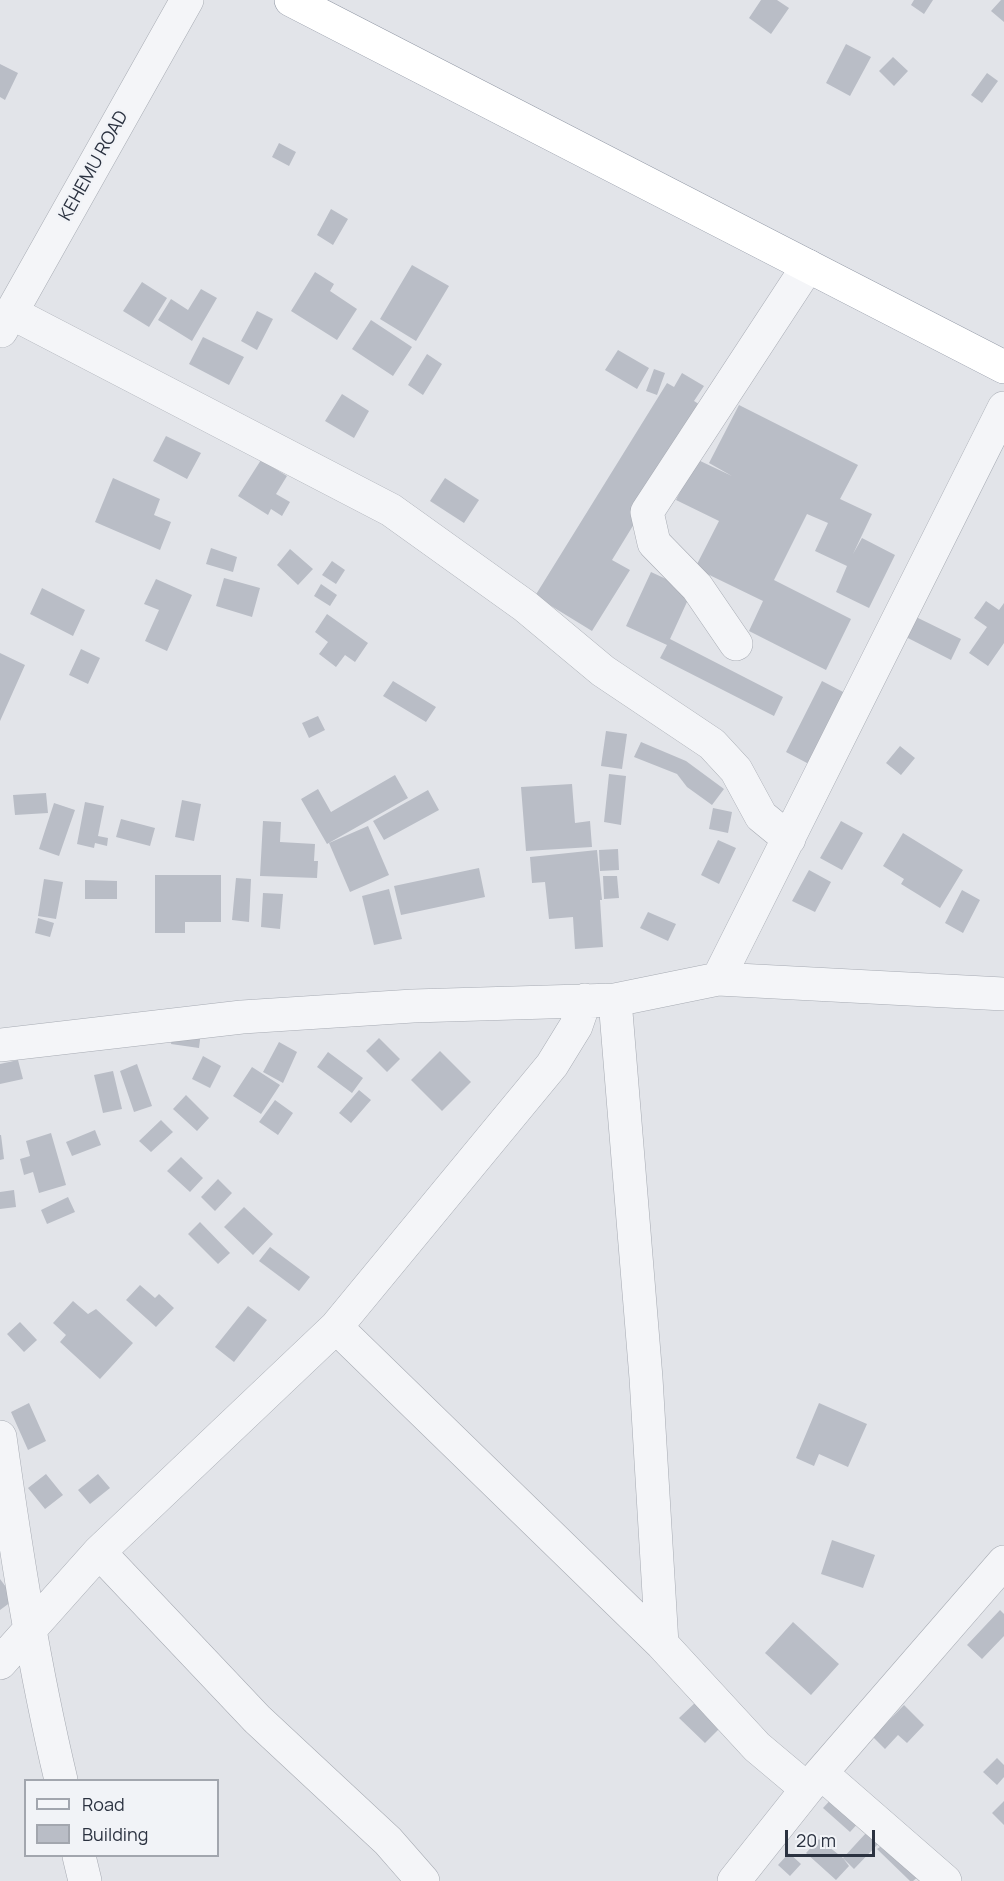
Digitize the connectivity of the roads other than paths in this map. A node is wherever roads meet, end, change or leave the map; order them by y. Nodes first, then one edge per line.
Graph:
1 (187, 0) edge
2 (291, 0) edge
3 (808, 266) junction
4 (6, 323) edge
5 (1004, 367) edge
6 (1004, 408) edge
7 (736, 644) dead end
8 (789, 839) junction
9 (718, 979) junction
10 (1004, 994) edge
11 (600, 1000) junction
12 (0, 1044) edge
13 (336, 1327) junction
14 (0, 1437) edge
15 (99, 1552) junction
16 (1004, 1562) edge
17 (29, 1629) junction
18 (662, 1644) junction
19 (0, 1663) edge
20 (61, 1779) edge
21 (814, 1781) junction
22 (79, 1857) edge
23 (85, 1881) edge
24 (423, 1881) edge
25 (734, 1881) edge
26 (945, 1881) edge

1 - 4 street, KEHEMU ROAD
2 - 3 highway
3 - 5 highway
3 - 7 street
4 - 8 street
6 - 8 street
8 - 9 street
9 - 10 street
9 - 11 street
11 - 12 street
11 - 13 street
11 - 18 street
13 - 15 street
13 - 18 street
14 - 17 street
15 - 17 street
15 - 24 street
16 - 21 street
17 - 19 street
17 - 20 street
18 - 21 street
21 - 25 street
21 - 26 street
22 - 23 street

